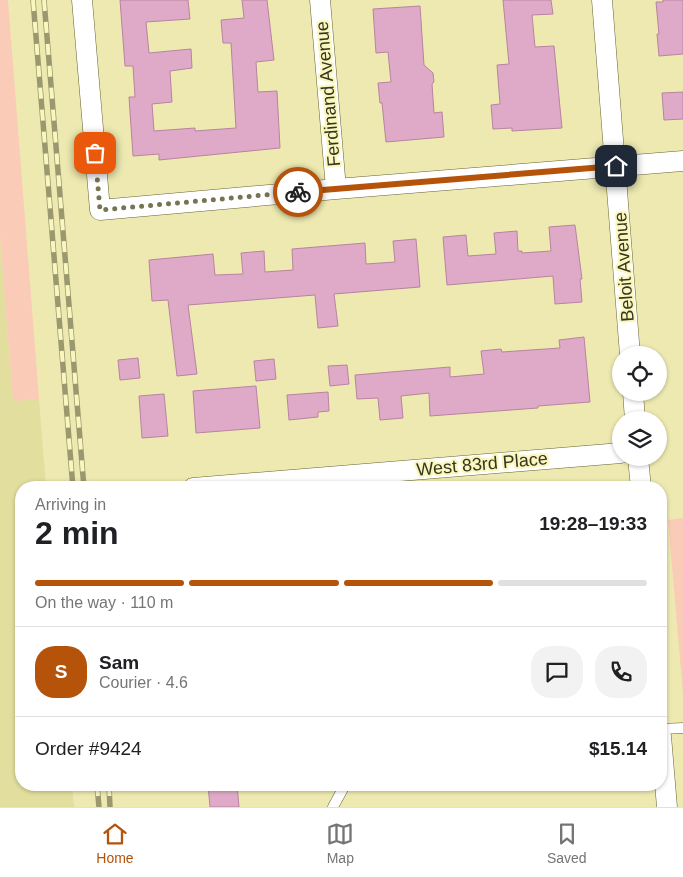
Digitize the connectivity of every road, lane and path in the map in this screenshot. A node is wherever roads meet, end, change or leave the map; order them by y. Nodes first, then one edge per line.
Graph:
1 (82, 0) edge
2 (320, 0) edge
3 (602, 0) edge
4 (683, 161) edge
5 (616, 166) junction
6 (336, 189) junction
7 (629, 346) edge
8 (612, 454) edge
9 (639, 466) edge
10 (279, 481) edge
11 (640, 481) edge
12 (683, 728) edge
13 (667, 729) edge
14 (342, 791) edge
15 (666, 791) edge
16 (333, 807) edge
17 (667, 807) edge

1 - 6 street
2 - 6 street, Ferdinand Avenue
3 - 5 street, Beloit Avenue
4 - 5 street
5 - 6 street
5 - 7 street, Beloit Avenue
8 - 10 street, West 83rd Place
9 - 11 street
12 - 13 lane
14 - 16 lane
15 - 17 street

